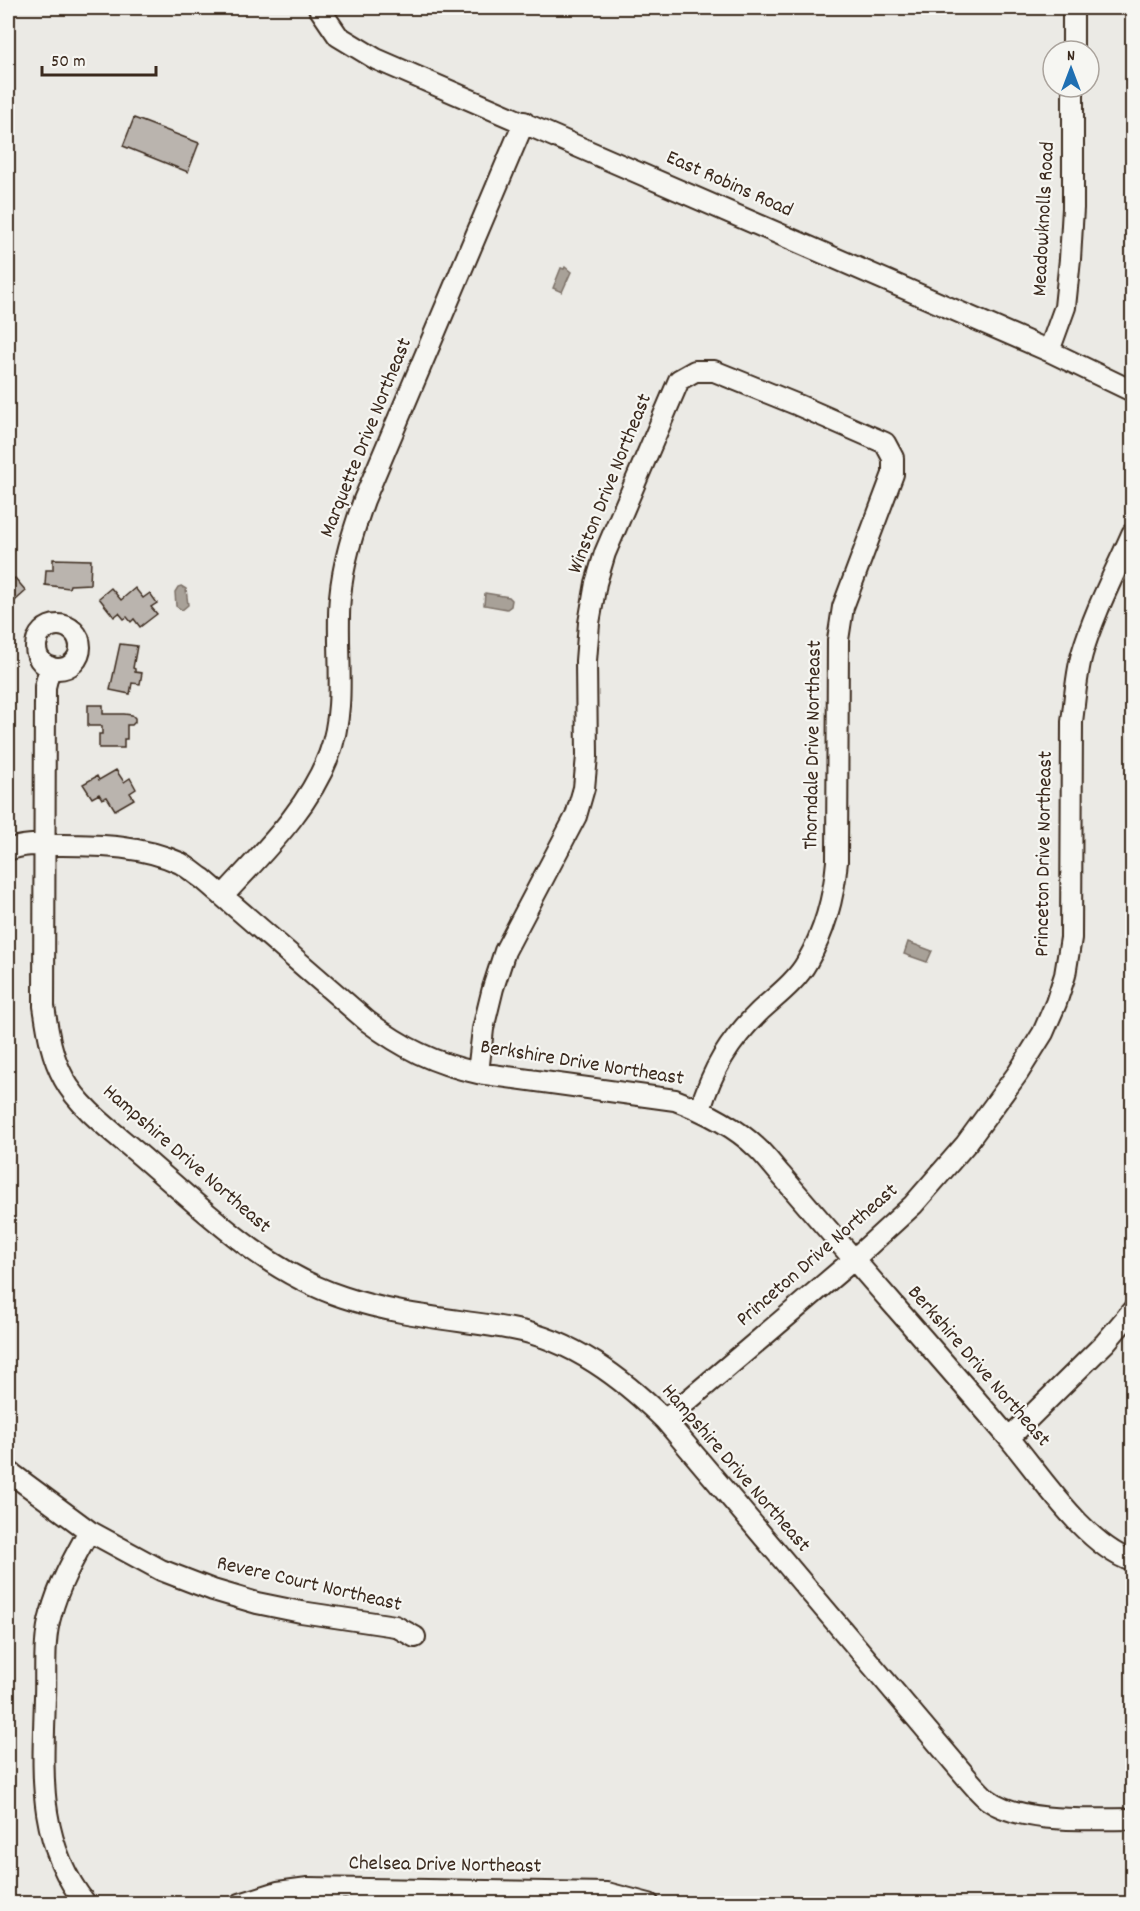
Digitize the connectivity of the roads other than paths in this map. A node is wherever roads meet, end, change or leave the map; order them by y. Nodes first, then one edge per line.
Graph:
1 (320, 8) edge
2 (1073, 8) edge
3 (1073, 39) edge
4 (1073, 99) edge
5 (524, 122) junction
6 (1049, 351) junction
7 (1132, 391) edge
8 (798, 405) joint
9 (1132, 534) edge
10 (1128, 559) edge
11 (50, 667) dead end
12 (12, 844) edge
13 (45, 845) junction
14 (223, 896) junction
15 (478, 1073) junction
16 (700, 1110) junction
17 (853, 1260) junction
18 (1132, 1311) edge
19 (665, 1420) junction
20 (1008, 1438) junction
21 (8, 1472) edge
22 (89, 1531) junction
23 (1132, 1561) edge
24 (416, 1637) dead end
25 (1132, 1819) edge
26 (86, 1904) edge
27 (240, 1904) edge
28 (649, 1904) edge

1 - 5 street, East Robins Road
2 - 3 street
4 - 6 street, Meadowknolls Road
5 - 6 street, East Robins Road
5 - 14 street, Marquette Drive Northeast
6 - 7 street, East Robins Road
8 - 15 street, Winston Drive Northeast
8 - 16 street, Thorndale Drive Northeast
9 - 10 street, Princeton Drive Northeast
10 - 17 street, Princeton Drive Northeast
11 - 13 street, Hampshire Drive Northeast
12 - 13 street, Berkshire Drive Northeast
13 - 14 street, Berkshire Drive Northeast
13 - 19 street, Hampshire Drive Northeast
14 - 15 street, Berkshire Drive Northeast
15 - 16 street, Berkshire Drive Northeast
16 - 17 street, Berkshire Drive Northeast
17 - 19 street, Princeton Drive Northeast
17 - 20 street, Berkshire Drive Northeast
18 - 20 street
19 - 25 street, Hampshire Drive Northeast
20 - 23 street, Berkshire Drive Northeast
21 - 22 street, Revere Court Northeast
22 - 24 street, Revere Court Northeast
22 - 26 street
27 - 28 street, Chelsea Drive Northeast

